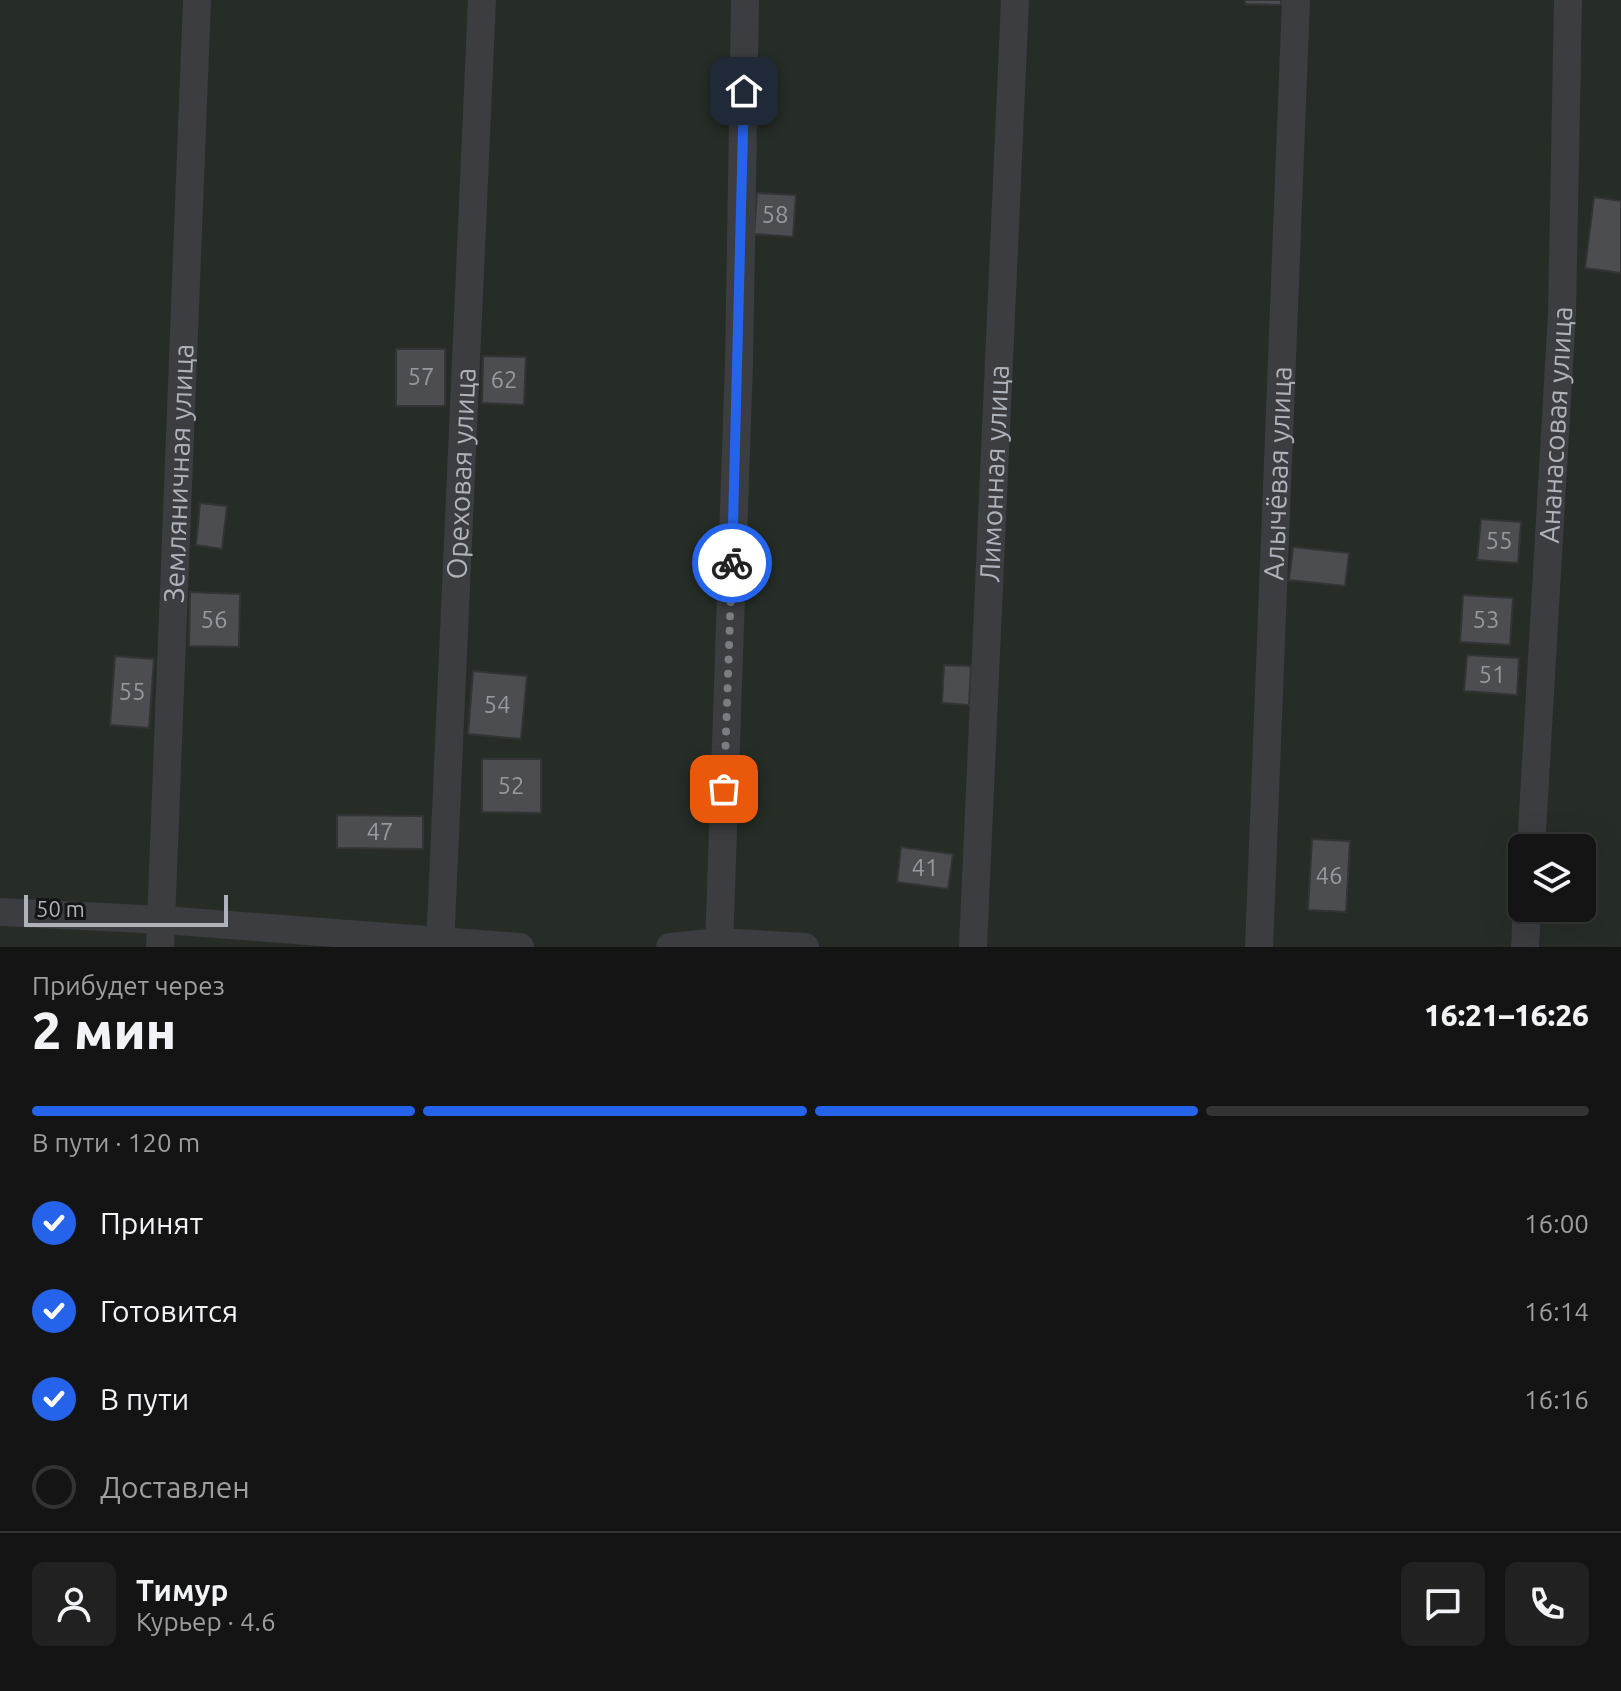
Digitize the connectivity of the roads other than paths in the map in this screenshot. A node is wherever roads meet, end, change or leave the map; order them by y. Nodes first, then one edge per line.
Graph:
1 (197, 0) edge
2 (482, 0) edge
3 (745, 0) edge
4 (1015, 0) edge
5 (1296, 0) edge
6 (1568, 0) edge
7 (1532, 834) edge
8 (0, 912) edge
9 (1526, 922) edge
10 (162, 934) edge
11 (440, 943) edge
12 (719, 944) edge
13 (520, 947) edge
14 (670, 947) edge
15 (805, 947) edge
16 (973, 947) edge
17 (1259, 947) edge
18 (1525, 947) edge

1 - 10 street, Земляничная улица
2 - 11 street, Ореховая улица
3 - 12 street
4 - 16 street, Лимонная улица
5 - 17 street, Алычёвая улица
6 - 7 street, Ананасовая улица
8 - 10 street
9 - 18 street
10 - 11 street
11 - 13 street
12 - 14 street
12 - 15 street

